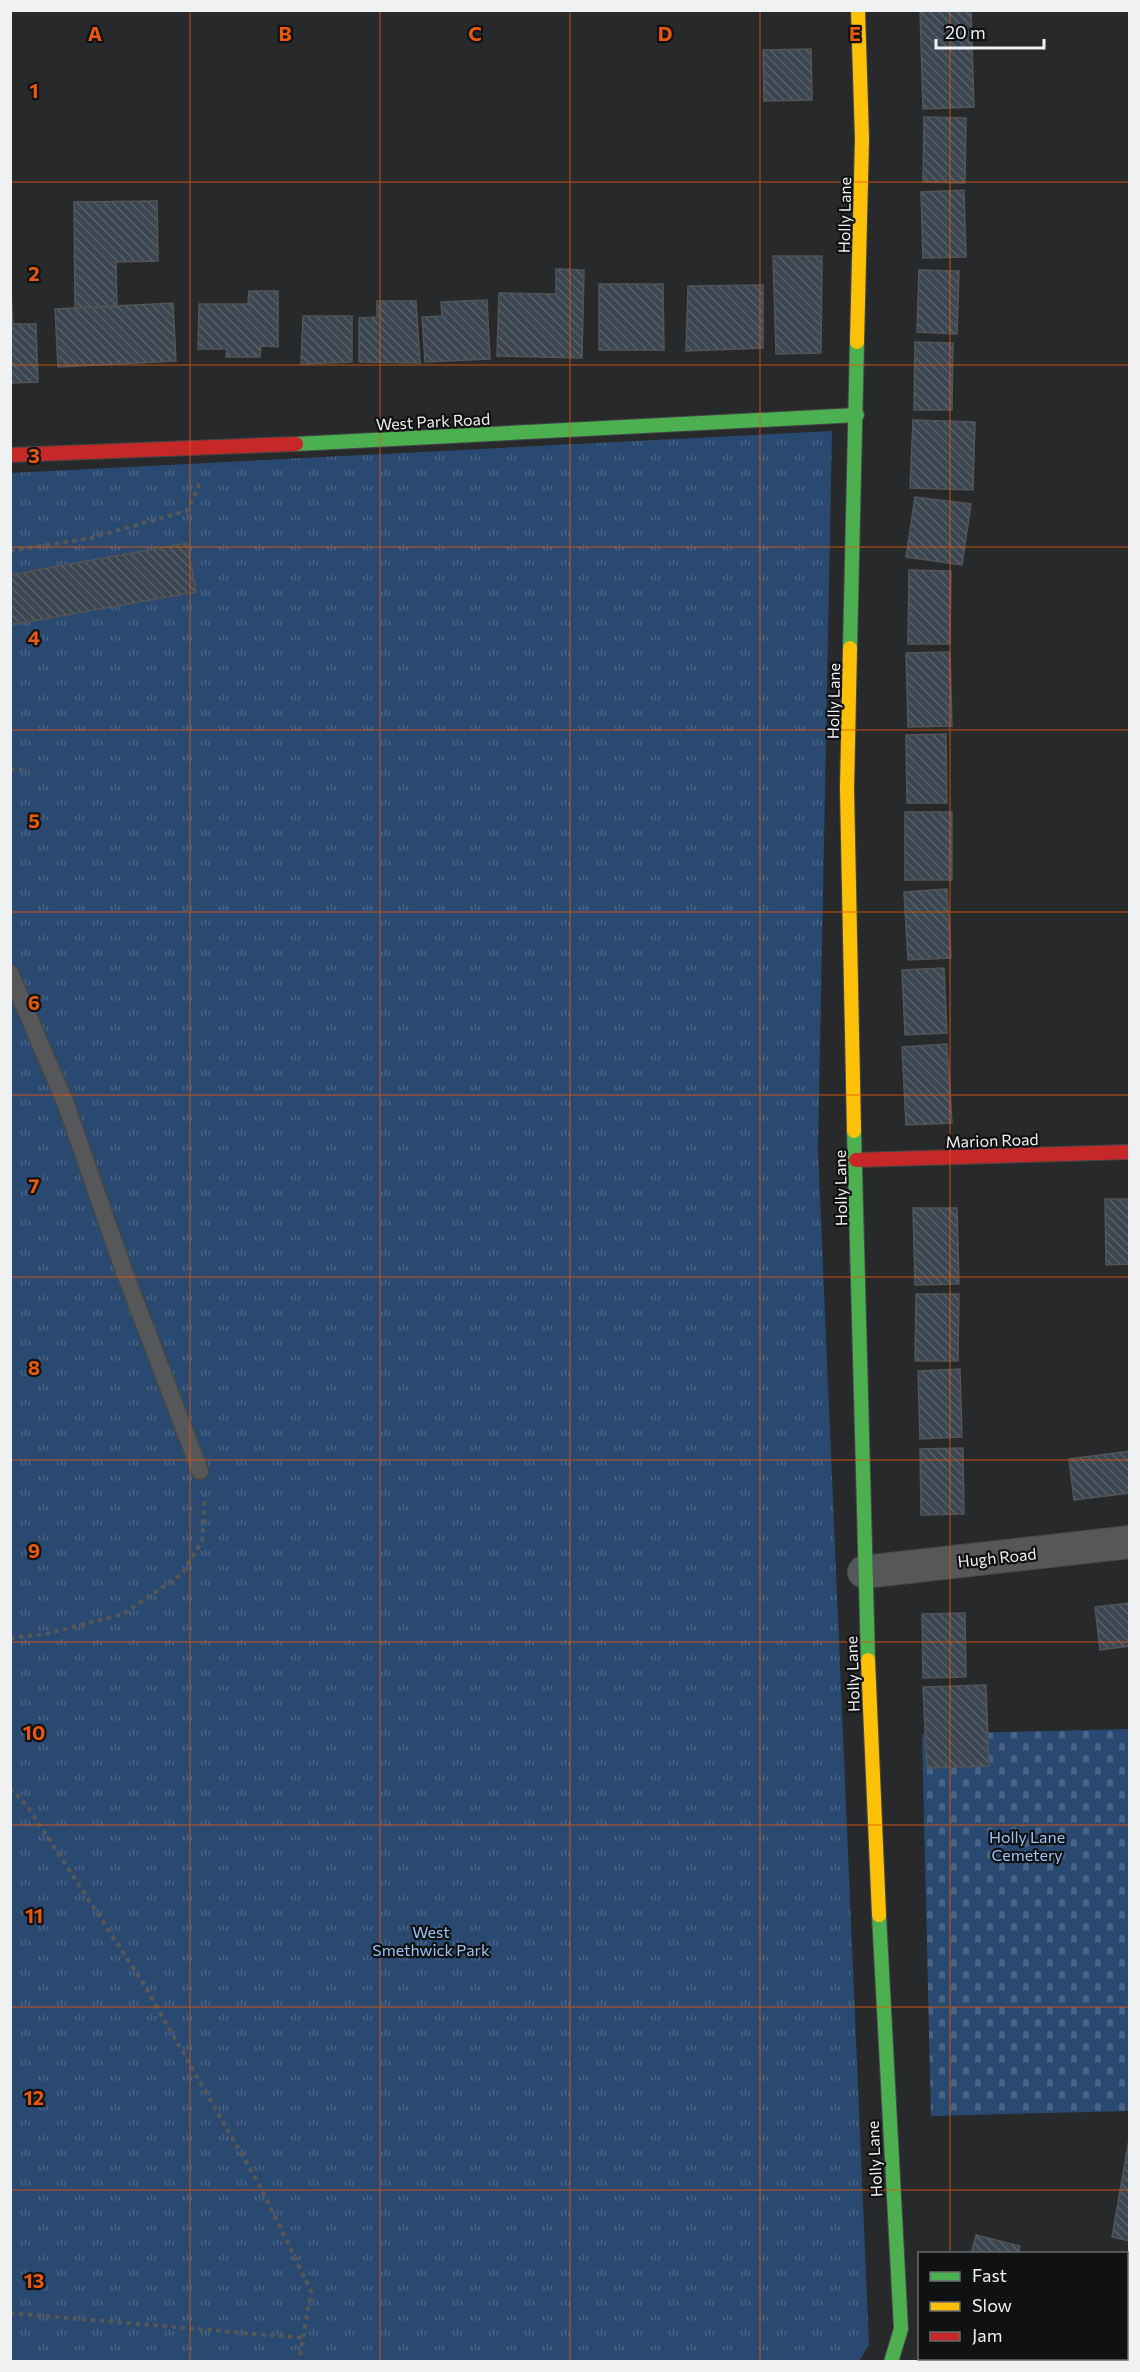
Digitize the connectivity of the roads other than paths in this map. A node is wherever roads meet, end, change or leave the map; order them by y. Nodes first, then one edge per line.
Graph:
1 (858, 10) edge
2 (857, 415) junction
3 (10, 455) edge
4 (10, 973) edge
5 (1130, 1152) edge
6 (856, 1160) junction
7 (200, 1471) road end
8 (1130, 1542) edge
9 (864, 1572) junction
10 (891, 2361) edge

1 - 2 street, Holly Lane
2 - 3 street, West Park Road
2 - 6 street, Holly Lane
4 - 7 lane
5 - 6 street, Marion Road
6 - 9 street, Holly Lane
8 - 9 street, Hugh Road
9 - 10 street, Holly Lane

